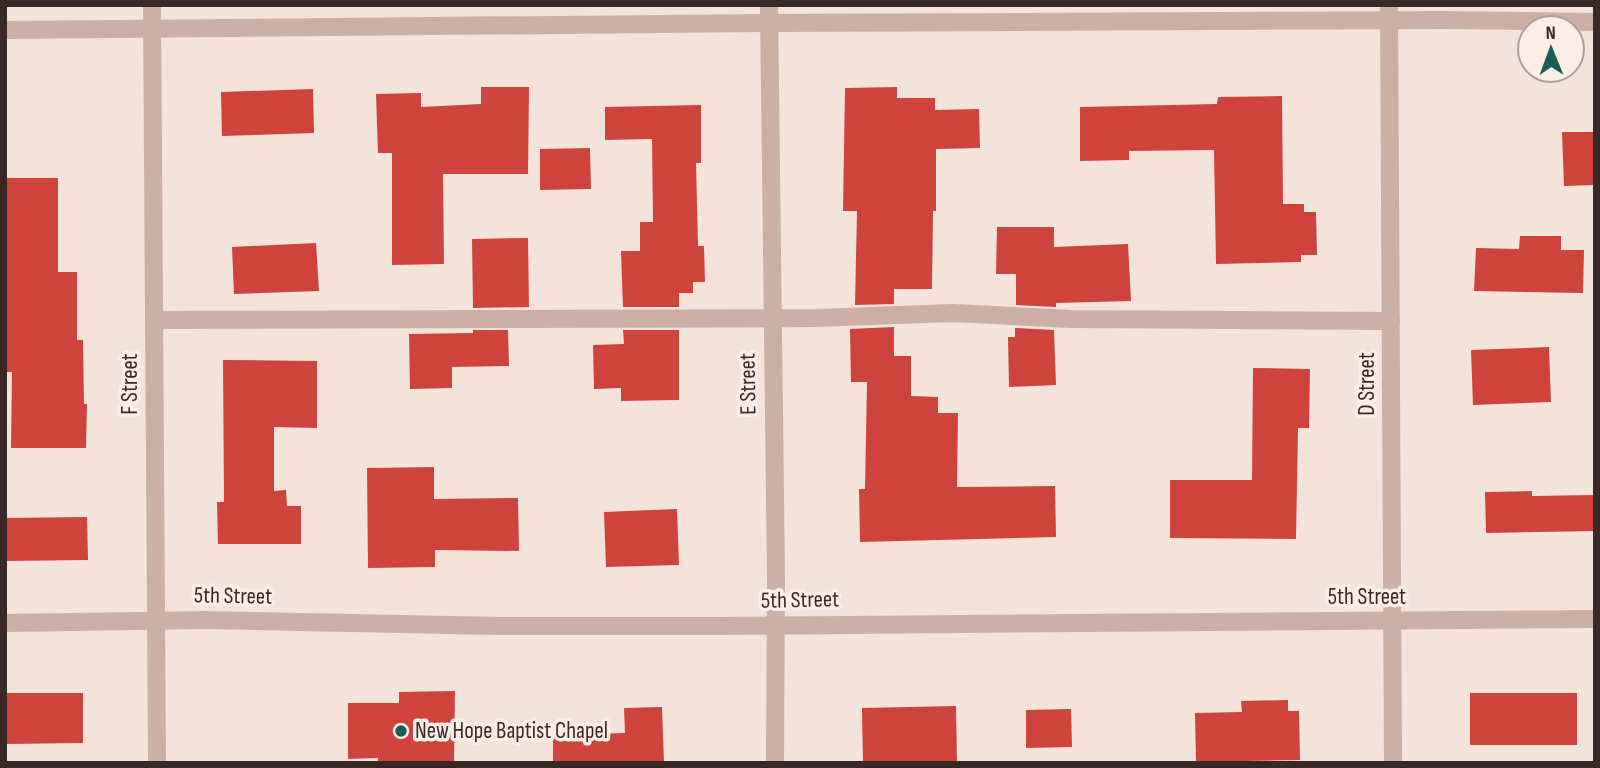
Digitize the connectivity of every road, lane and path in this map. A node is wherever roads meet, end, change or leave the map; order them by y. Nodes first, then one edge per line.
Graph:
1 (152, 5) edge
2 (1390, 13) edge
3 (769, 14) edge
4 (1595, 22) edge
5 (152, 27) junction
6 (5, 30) edge
7 (772, 318) junction
8 (154, 320) junction
9 (1391, 321) junction
10 (1595, 619) edge
11 (155, 620) junction
12 (1392, 621) junction
13 (5, 623) edge
14 (775, 625) junction
15 (157, 763) edge
16 (775, 763) edge
17 (1393, 763) edge

1 - 5 street, F Street
2 - 3 street
2 - 4 street
2 - 9 street, D Street
3 - 5 street
3 - 7 street, E Street
5 - 6 street
5 - 8 street, F Street
7 - 8 street
7 - 9 street
7 - 14 street, E Street
8 - 11 street, F Street
9 - 12 street, D Street
10 - 12 street, 5th Street
11 - 13 street, 5th Street
11 - 14 street, 5th Street
11 - 15 street, F Street
12 - 14 street, 5th Street
12 - 17 street, D Street
14 - 16 street, E Street

